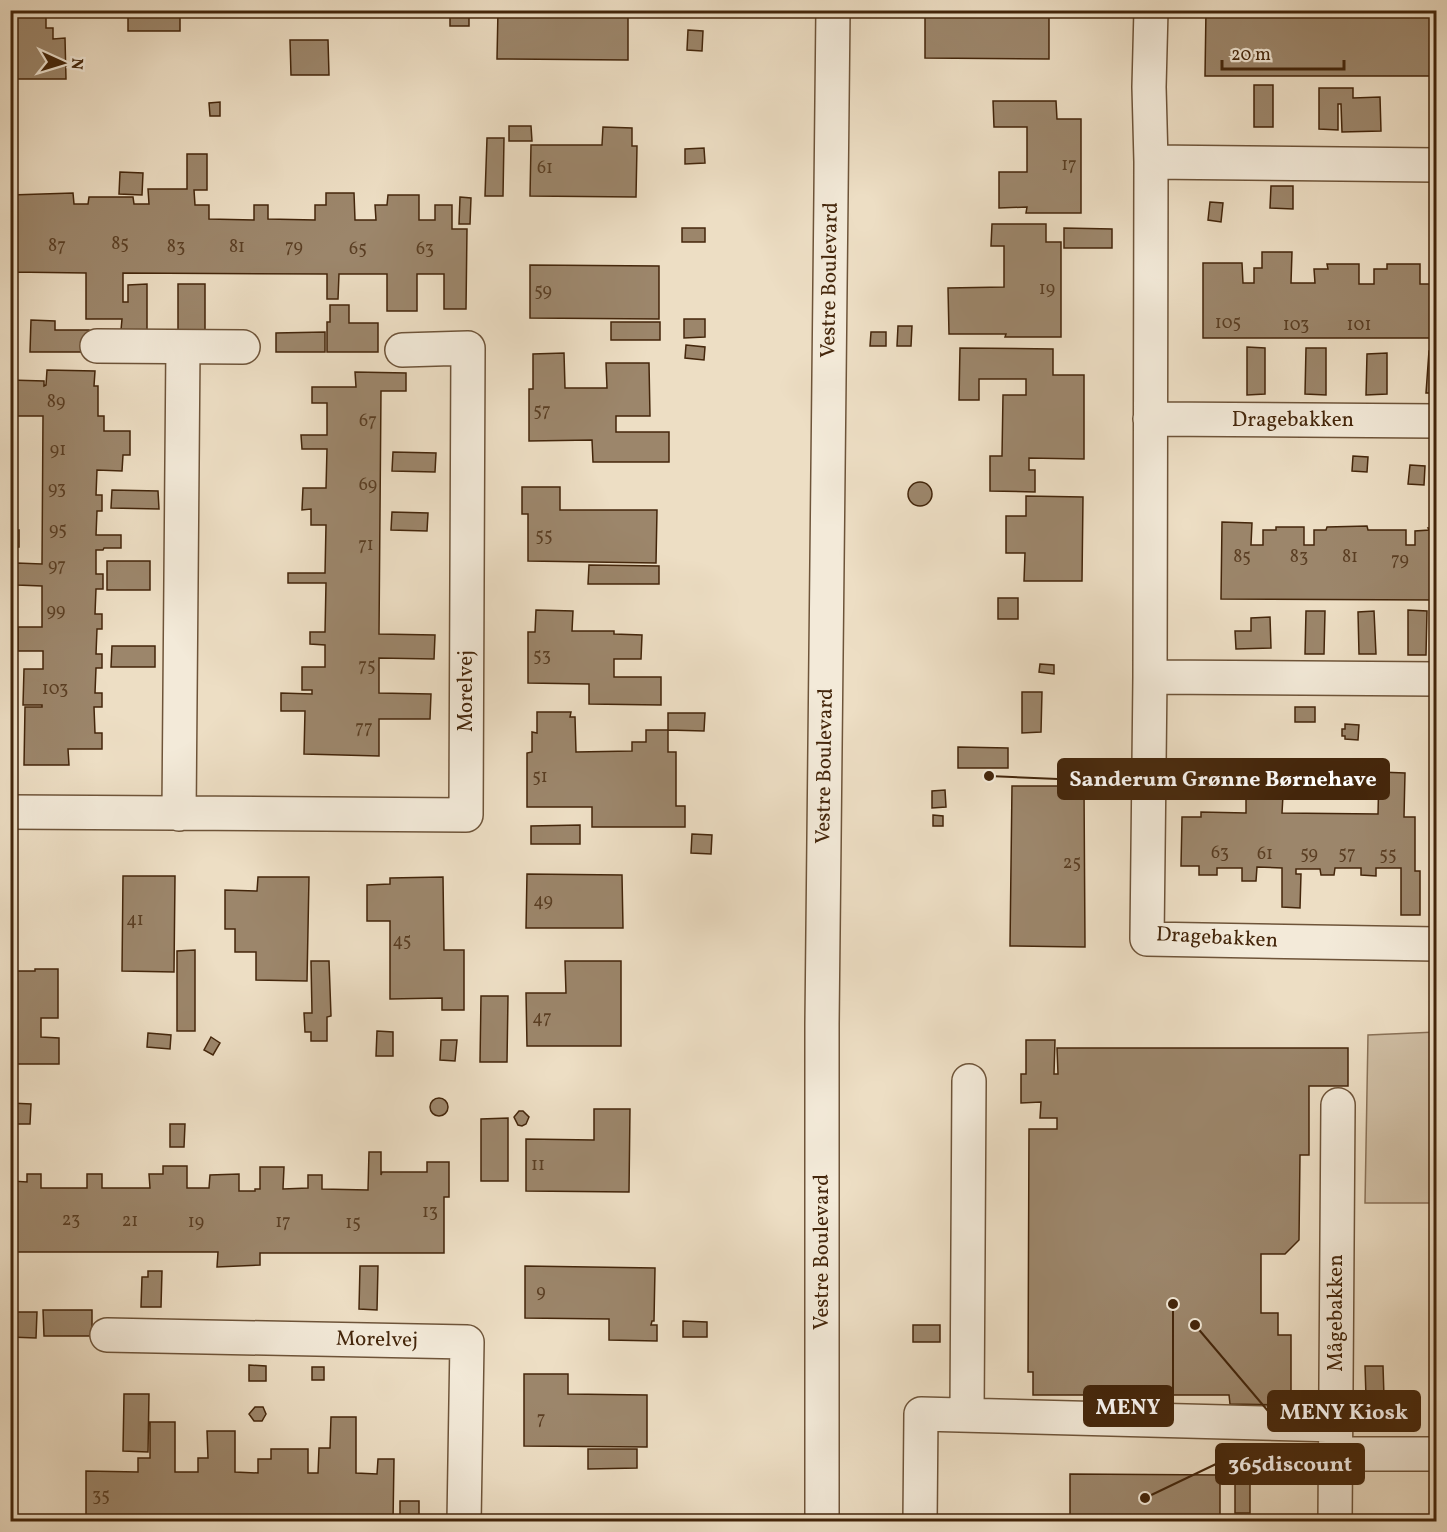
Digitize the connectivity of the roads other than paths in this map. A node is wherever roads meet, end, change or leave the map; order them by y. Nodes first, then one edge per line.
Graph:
1 (833, 10) edge
2 (1151, 10) edge
3 (1151, 162) junction
4 (1437, 165) edge
5 (97, 346) dead end
6 (183, 347) junction
7 (243, 347) dead end
8 (402, 350) dead end
9 (1150, 419) junction
10 (1437, 421) edge
11 (1150, 677) junction
12 (1437, 679) edge
13 (10, 812) edge
14 (179, 814) junction
15 (1437, 944) edge
16 (969, 1081) dead end
17 (1338, 1105) dead end
18 (107, 1335) dead end
19 (967, 1415) junction
20 (1335, 1440) junction
21 (1437, 1454) edge
22 (464, 1521) edge
23 (822, 1521) edge
24 (920, 1521) edge
25 (1335, 1521) edge

1 - 23 street, Vestre Boulevard
2 - 3 street, Dragebakken
3 - 4 street
3 - 9 street, Dragebakken
5 - 6 street
6 - 7 street
6 - 14 street
8 - 14 street, Morelvej
9 - 10 street, Dragebakken
9 - 11 street, Dragebakken
11 - 12 street
11 - 15 street, Dragebakken
13 - 14 street, Morelvej
16 - 19 street
17 - 20 street, Mågebakken
18 - 22 street, Morelvej
19 - 20 street
19 - 24 street
20 - 21 street
20 - 25 street, Mågebakken

